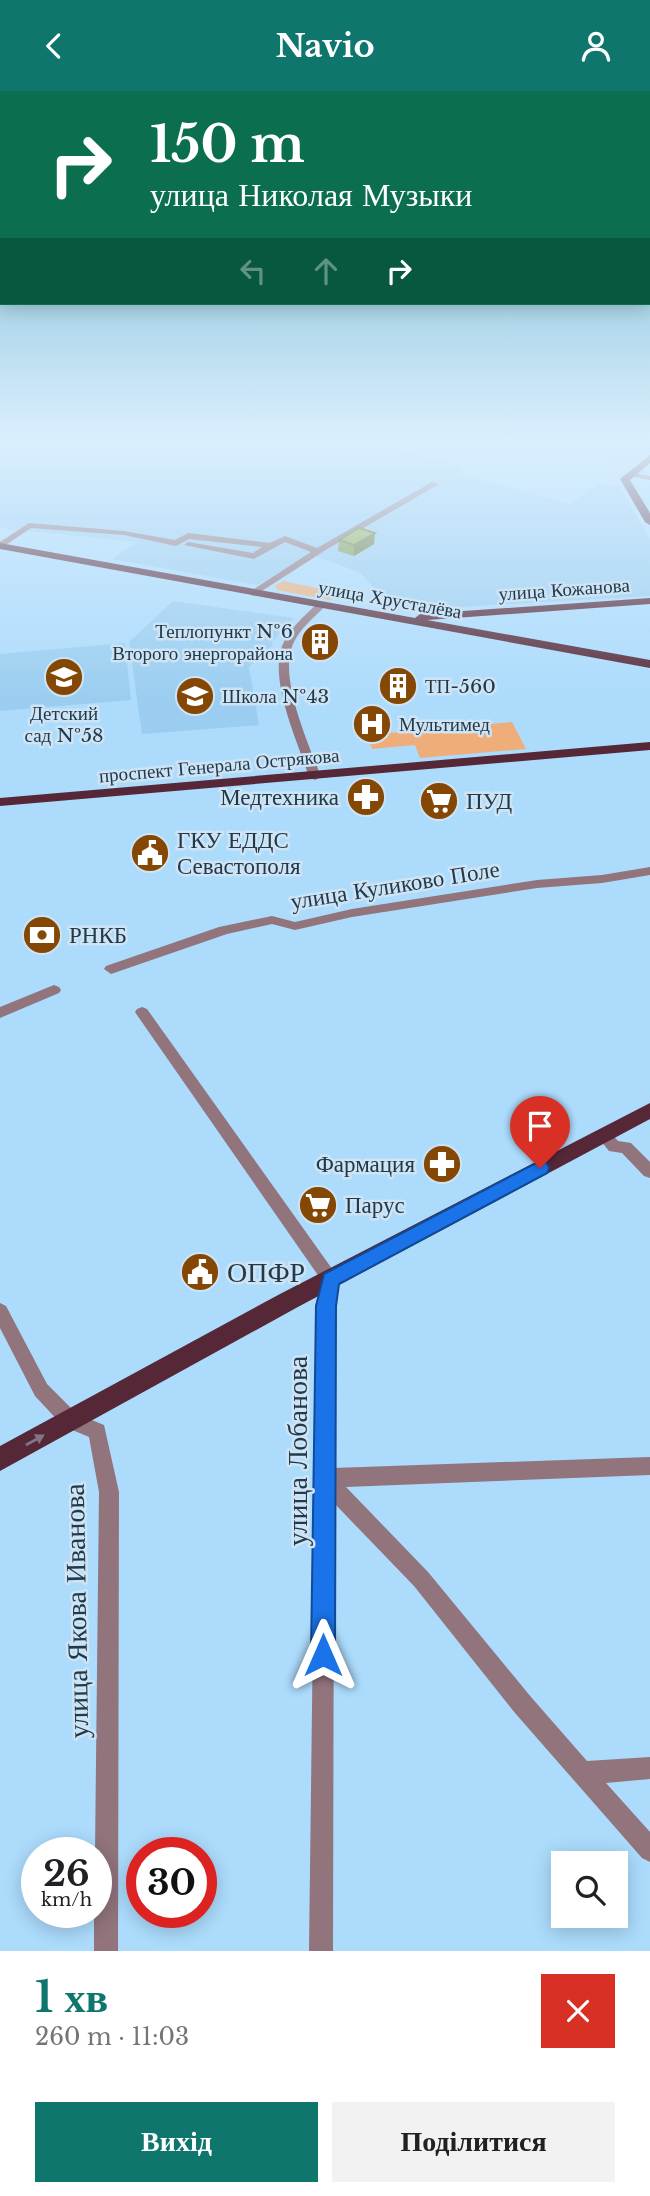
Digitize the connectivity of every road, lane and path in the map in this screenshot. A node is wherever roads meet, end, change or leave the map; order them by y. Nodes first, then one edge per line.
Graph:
1 (25, 528) edge
2 (62, 528) edge
3 (360, 528) edge
4 (0, 546) edge
5 (318, 552) junction
6 (254, 593) junction
7 (650, 601) edge
8 (320, 606) junction
9 (491, 611) junction
10 (462, 613) junction
11 (397, 619) junction
12 (455, 630) junction
13 (481, 634) junction
14 (650, 664) edge
15 (650, 746) edge
16 (315, 777) junction
17 (0, 802) edge
18 (650, 871) edge
19 (111, 969) dead end
20 (54, 989) dead end
21 (142, 1012) dead end
22 (0, 1013) edge
23 (650, 1110) edge
24 (604, 1135) junction
25 (650, 1172) edge
26 (331, 1280) junction
27 (0, 1311) edge
28 (70, 1420) junction
29 (0, 1459) edge
30 (650, 1466) edge
31 (324, 1478) junction
32 (650, 1767) edge
33 (582, 1773) junction
34 (650, 1850) edge
35 (106, 1951) edge
36 (321, 1951) edge

1 - 4 street
2 - 5 street
3 - 5 street
4 - 6 main road, улица Хрусталёва
5 - 6 street
6 - 8 main road, улица Хрусталёва
7 - 9 main road, улица Кожанова
8 - 11 main road, улица Хрусталёва
8 - 16 street
9 - 10 main road, улица Кожанова
9 - 13 main road
10 - 11 main road, улица Кожанова
10 - 12 main road
11 - 12 main road, улица Хрусталёва
12 - 13 main road, улица Хрусталёва
13 - 14 main road, улица Хрусталёва
15 - 16 main road, проспект Генерала Острякова
16 - 17 main road, проспект Генерала Острякова
18 - 19 street, улица Куликово Поле
20 - 22 street
21 - 26 street
23 - 24 main road
24 - 25 street
24 - 26 main road
26 - 28 main road
26 - 31 street, улица Лобанова
27 - 28 street, улица Якова Иванова
29 -> 28 main road
28 - 35 street, улица Якова Иванова
30 - 31 street
31 - 33 street
31 - 36 street, улица Лобанова
32 - 33 street
33 - 34 street

